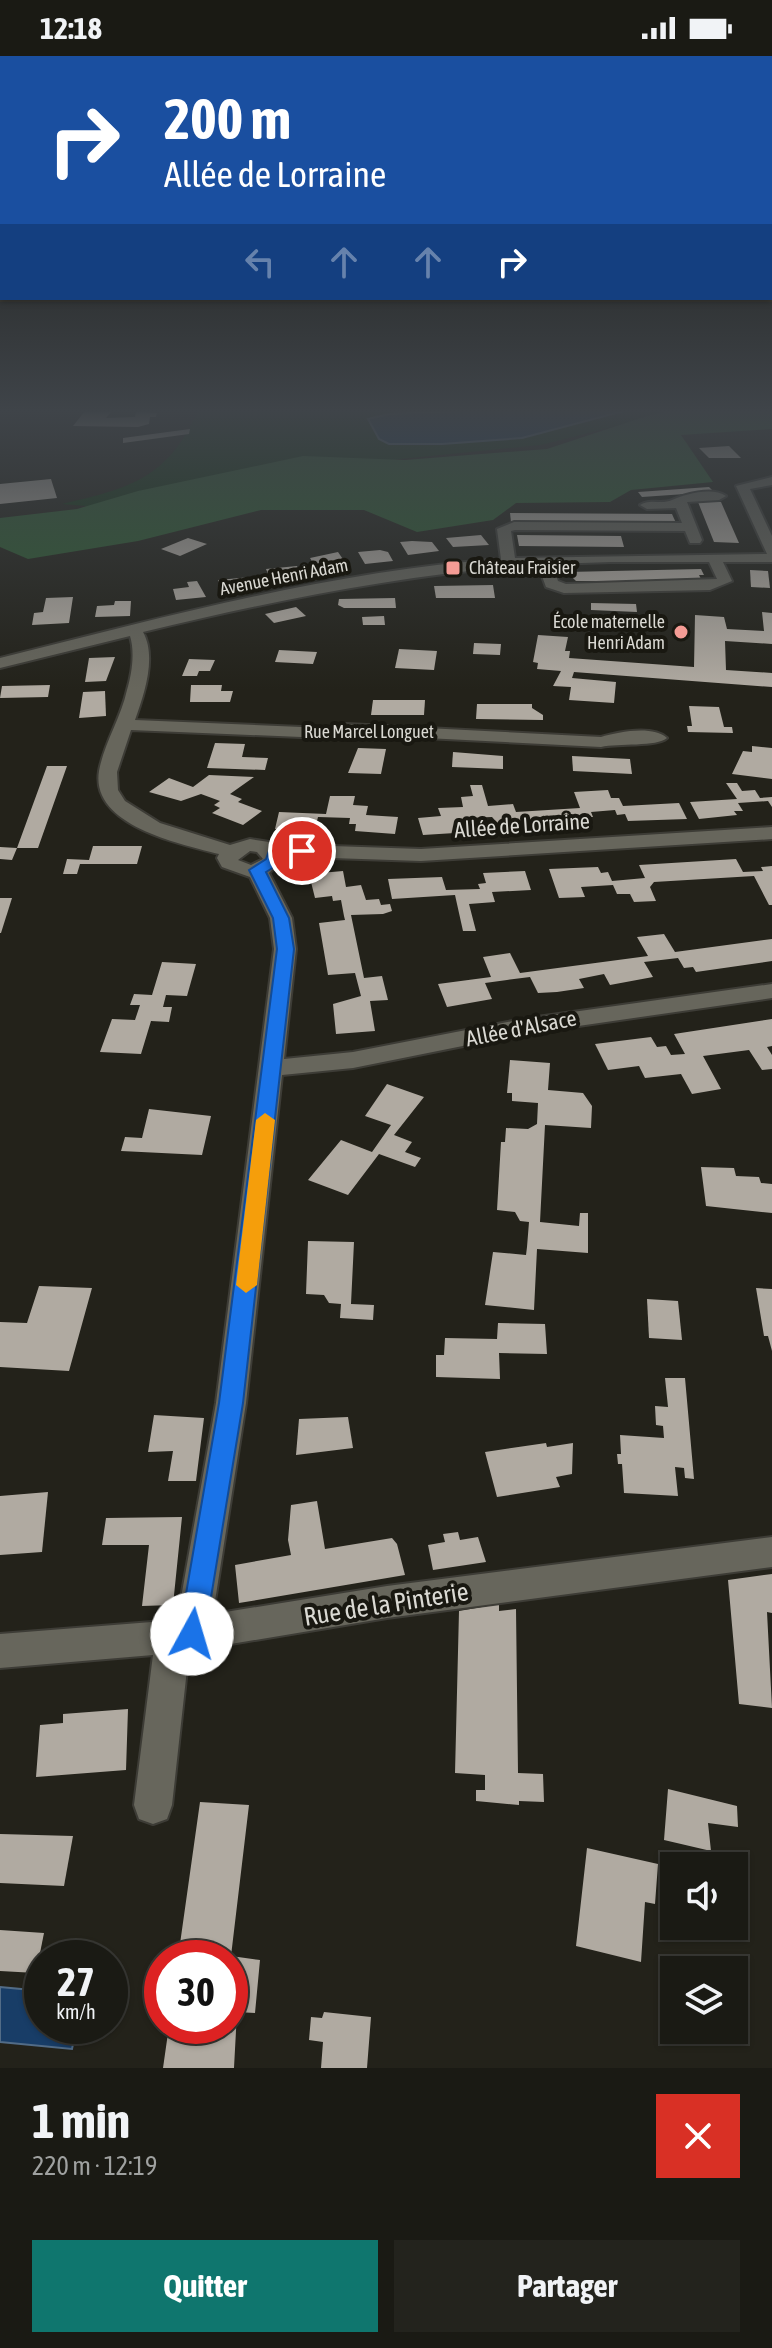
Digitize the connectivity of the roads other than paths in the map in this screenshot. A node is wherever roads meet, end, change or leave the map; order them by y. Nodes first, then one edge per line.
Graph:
1 (749, 502) edge
2 (681, 504) joint
3 (647, 505) dead end
4 (690, 527) junction
5 (772, 551) edge
6 (708, 557) junction
7 (772, 558) edge
8 (544, 561) junction
9 (511, 563) junction
10 (134, 630) junction
11 (0, 663) edge
12 (127, 725) junction
13 (658, 738) dead end
14 (772, 833) edge
15 (266, 862) junction
16 (772, 991) edge
17 (271, 1067) junction
18 (772, 1552) edge
19 (183, 1635) junction
20 (0, 1651) edge
21 (153, 1805) dead end

1 - 5 street
2 - 3 street
2 - 4 street
4 - 6 street
4 - 9 street
6 - 7 street, Avenue Henri Adam
6 - 8 street, Avenue Henri Adam
6 - 8 street
8 - 9 street, Avenue Henri Adam
9 - 10 street, Avenue Henri Adam
10 - 11 street, Avenue Henri Adam
10 - 12 street
12 - 13 street, Rue Marcel Longuet
12 - 15 street, Allée de Lorraine
14 - 15 street, Allée de Lorraine
15 - 17 street
16 - 17 street, Allée d'Alsace
17 - 19 street
18 - 19 street, Rue de la Pinterie
19 - 20 street, Rue de la Pinterie
19 - 21 street

